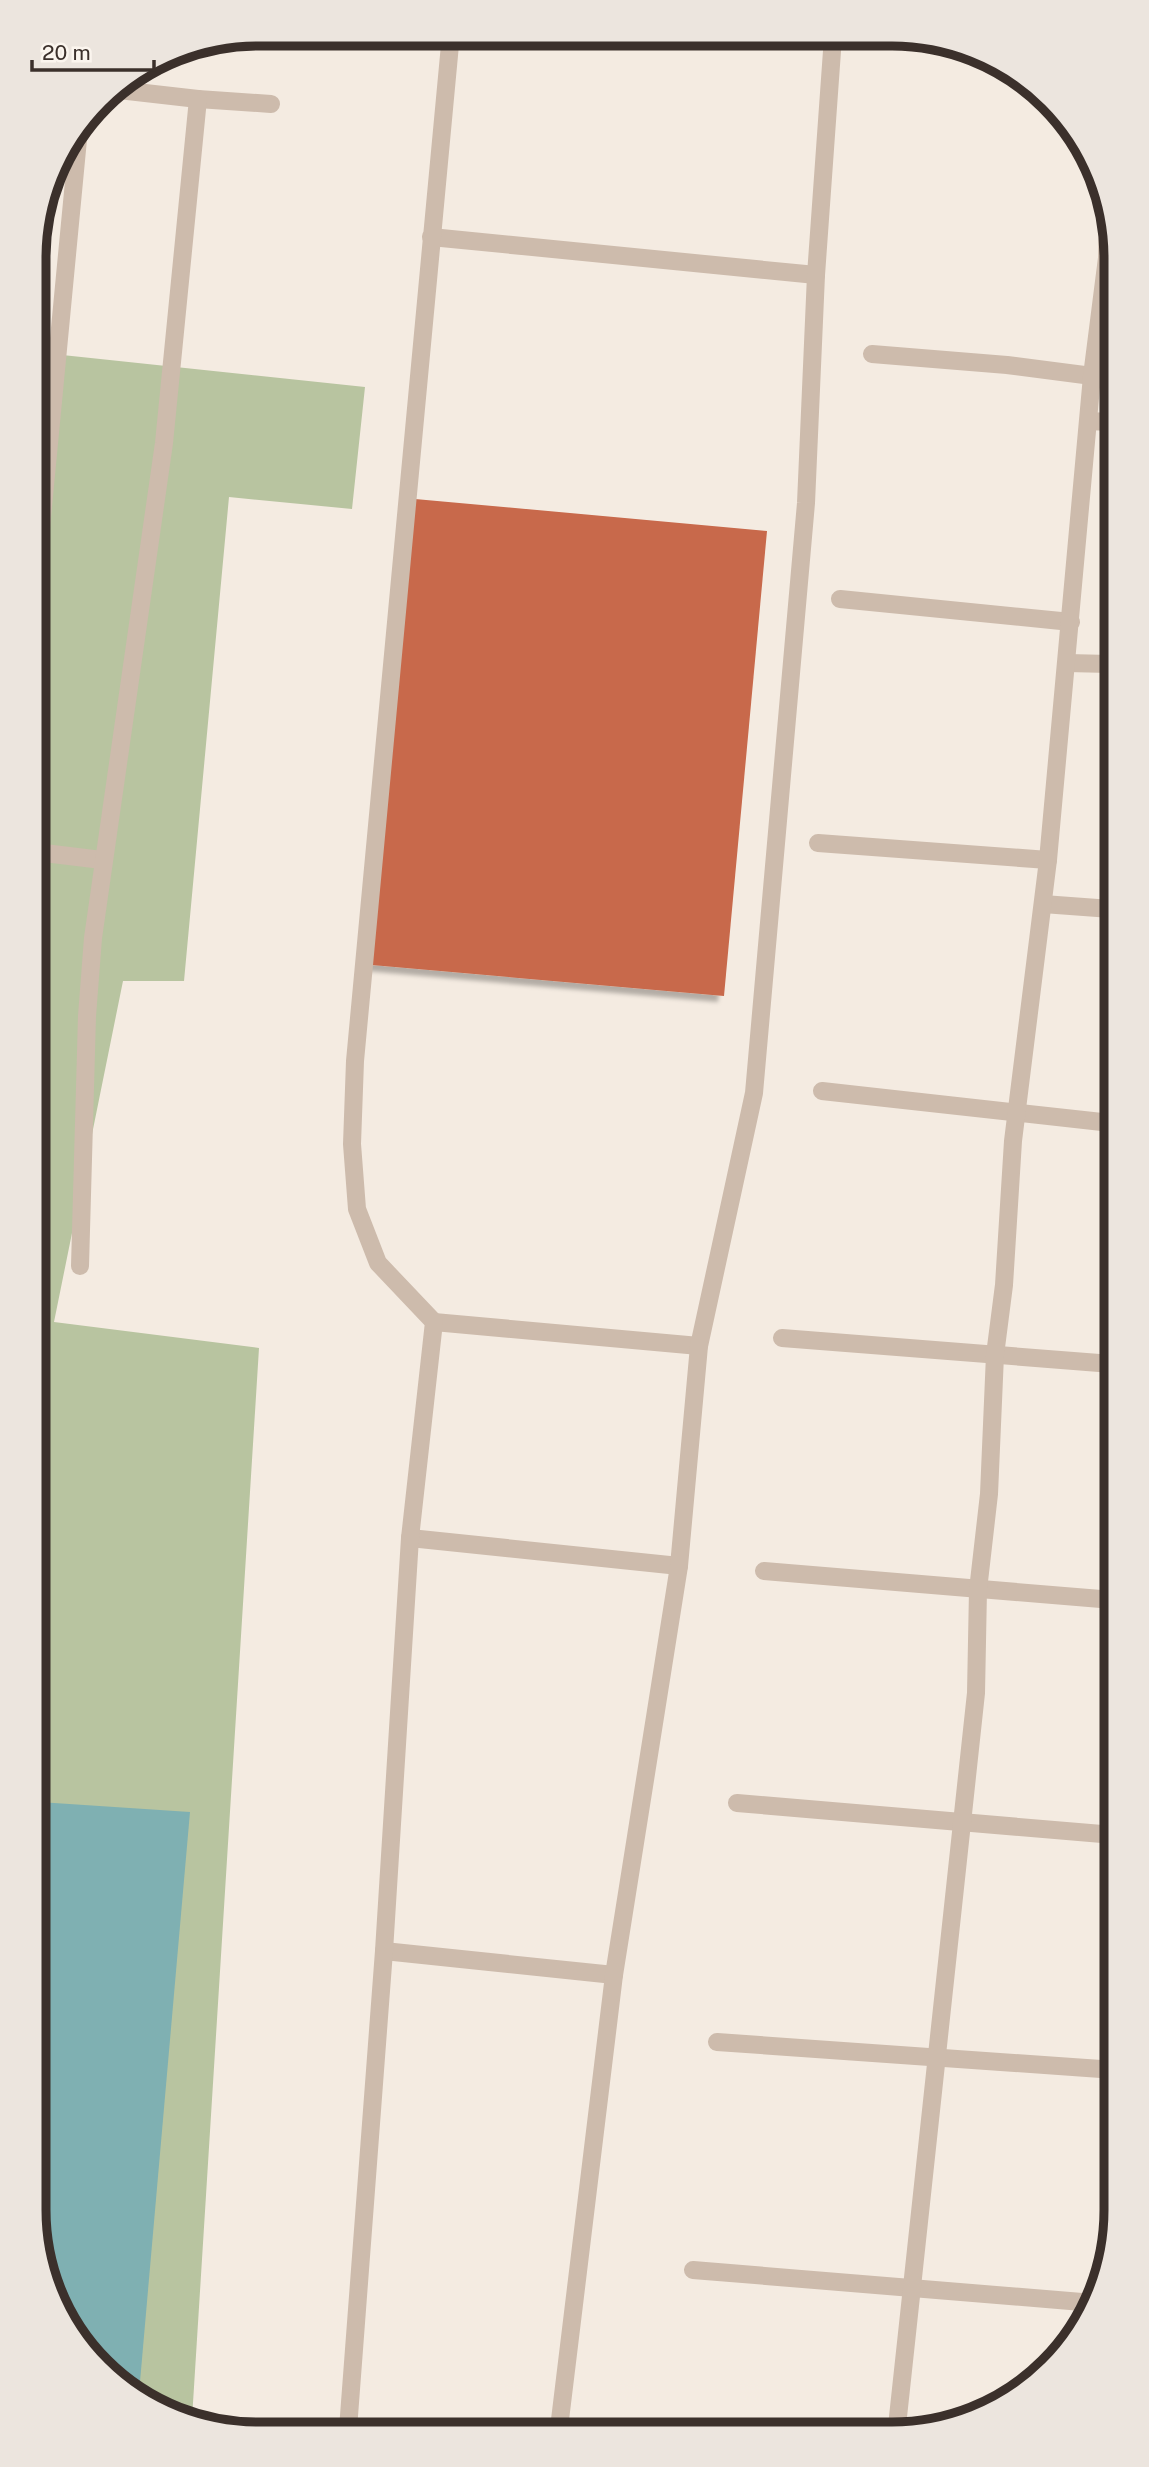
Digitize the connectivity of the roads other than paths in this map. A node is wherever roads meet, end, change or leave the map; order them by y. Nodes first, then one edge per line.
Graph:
1 (450, 46) edge
2 (832, 46) edge
3 (126, 91) edge
4 (198, 99) junction
5 (271, 104) dead end
6 (77, 146) edge
7 (431, 237) junction
8 (816, 275) junction
9 (1104, 282) edge
10 (872, 354) dead end
11 (1092, 376) junction
12 (1089, 421) junction
13 (1104, 422) edge
14 (46, 476) edge
15 (840, 599) dead end
16 (1071, 622) junction
17 (1067, 663) junction
18 (1104, 664) edge
19 (818, 843) dead end
20 (46, 853) edge
21 (102, 860) junction
22 (1048, 860) junction
23 (1043, 904) junction
24 (1104, 908) edge
25 (822, 1091) dead end
26 (1016, 1114) junction
27 (1104, 1123) edge
28 (80, 1266) dead end
29 (433, 1322) junction
30 (782, 1338) dead end
31 (699, 1346) junction
32 (995, 1355) junction
33 (1103, 1363) edge
34 (410, 1538) junction
35 (678, 1566) junction
36 (764, 1571) dead end
37 (978, 1590) junction
38 (1103, 1599) edge
39 (737, 1803) dead end
40 (962, 1822) junction
41 (1103, 1834) edge
42 (384, 1951) junction
43 (614, 1975) junction
44 (717, 2042) dead end
45 (936, 2057) junction
46 (1103, 2069) edge
47 (693, 2270) dead end
48 (912, 2287) junction
49 (1082, 2302) edge
50 (349, 2422) edge
51 (560, 2422) edge
52 (897, 2422) edge

1 - 7 street
2 - 8 street
3 - 4 street
4 - 5 street
4 - 21 street
6 - 14 street
7 - 8 street
7 - 29 street
8 - 31 street
9 - 11 street
10 - 11 street
11 - 12 street
12 - 13 street
12 - 16 street
15 - 16 street
16 - 17 street
17 - 18 street
17 - 22 street
19 - 22 street
20 - 21 street
21 - 28 street
22 - 23 street
23 - 24 street
23 - 26 street
25 - 26 street
26 - 27 street
26 - 32 street
29 - 31 street
29 - 34 street
30 - 32 street
31 - 35 street
32 - 33 street
32 - 37 street
34 - 35 street
34 - 42 street
35 - 43 street
36 - 37 street
37 - 38 street
37 - 40 street
39 - 40 street
40 - 41 street
40 - 45 street
42 - 43 street
42 - 50 street
43 - 51 street
44 - 45 street
45 - 46 street
45 - 48 street
47 - 48 street
48 - 49 street
48 - 52 street

